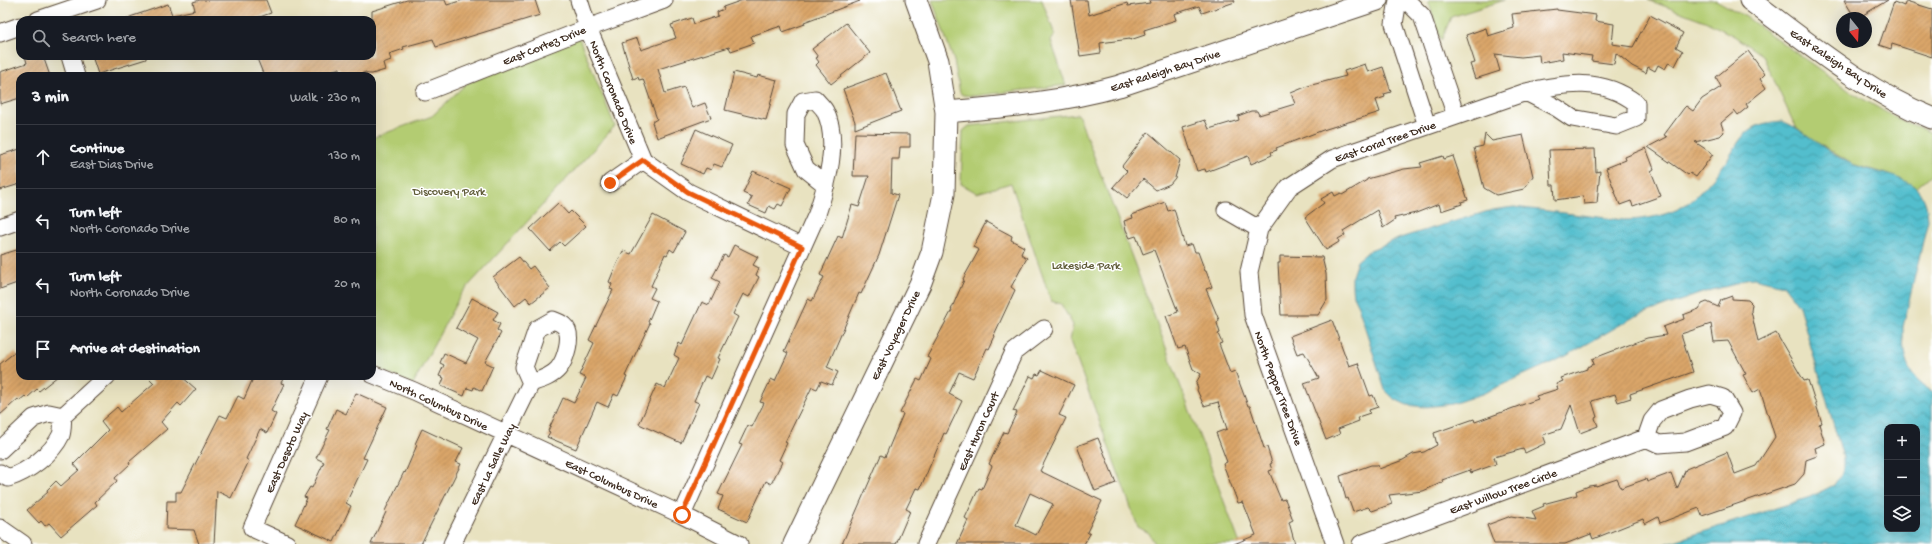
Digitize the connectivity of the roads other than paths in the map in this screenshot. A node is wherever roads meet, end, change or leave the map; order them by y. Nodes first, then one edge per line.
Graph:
1 (97, 0) edge
2 (579, 0) edge
3 (664, 0) edge
4 (916, 0) edge
5 (1377, 0) edge
6 (1398, 0) edge
7 (1406, 0) edge
8 (1750, 0) edge
9 (59, 16) edge
10 (16, 27) edge
11 (588, 28) junction
12 (0, 33) edge
13 (71, 60) edge
14 (75, 72) edge
15 (425, 92) dead end
16 (1526, 92) junction
17 (946, 112) junction
18 (1456, 116) junction
19 (1932, 118) edge
20 (1427, 126) junction
21 (643, 160) junction
22 (610, 183) dead end
23 (826, 185) dead end
24 (1226, 210) dead end
25 (16, 221) edge
26 (0, 227) edge
27 (1259, 229) junction
28 (802, 247) junction
29 (1044, 329) dead end
30 (376, 376) edge
31 (103, 380) edge
32 (317, 380) edge
33 (531, 383) dead end
34 (63, 416) junction
35 (506, 434) junction
36 (1646, 438) junction
37 (0, 450) edge
38 (0, 473) edge
39 (682, 515) junction
40 (0, 528) edge
41 (23, 544) edge
42 (287, 544) edge
43 (452, 544) edge
44 (739, 544) edge
45 (794, 544) edge
46 (926, 544) edge
47 (1335, 544) edge
48 (1361, 544) edge

1 - 9 street
2 - 11 street, North Coronado Drive
3 - 11 street, East Cortez Drive
4 - 17 street, East Voyager Drive
5 - 17 street, East Raleigh Bay Drive
6 - 20 street
7 - 18 street
8 - 19 street, East Raleigh Bay Drive
10 - 12 street
11 - 15 street, East Cortez Drive
11 - 21 street, North Coronado Drive
13 - 14 street
16 - 16 street, East Coral Tree Drive
16 - 18 street, East Coral Tree Drive
17 - 45 street, East Voyager Drive
18 - 20 street, East Coral Tree Drive
20 - 27 street, East Coral Tree Drive
21 - 22 street
21 - 28 street
23 - 28 street
24 - 27 street
25 - 26 street
27 - 47 street, North Pepper Tree Drive
28 - 39 street
29 - 46 street, East Huron Court
30 - 35 street, North Columbus Drive
31 - 34 street
32 - 42 street, East Desoto Way
33 - 35 street, East La Salle Way
34 - 37 street
34 - 38 street
35 - 39 street, East Columbus Drive
35 - 43 street, East La Salle Way
36 - 36 street
36 - 48 street, East Willow Tree Circle
39 - 44 street, East Columbus Drive
40 - 41 street

